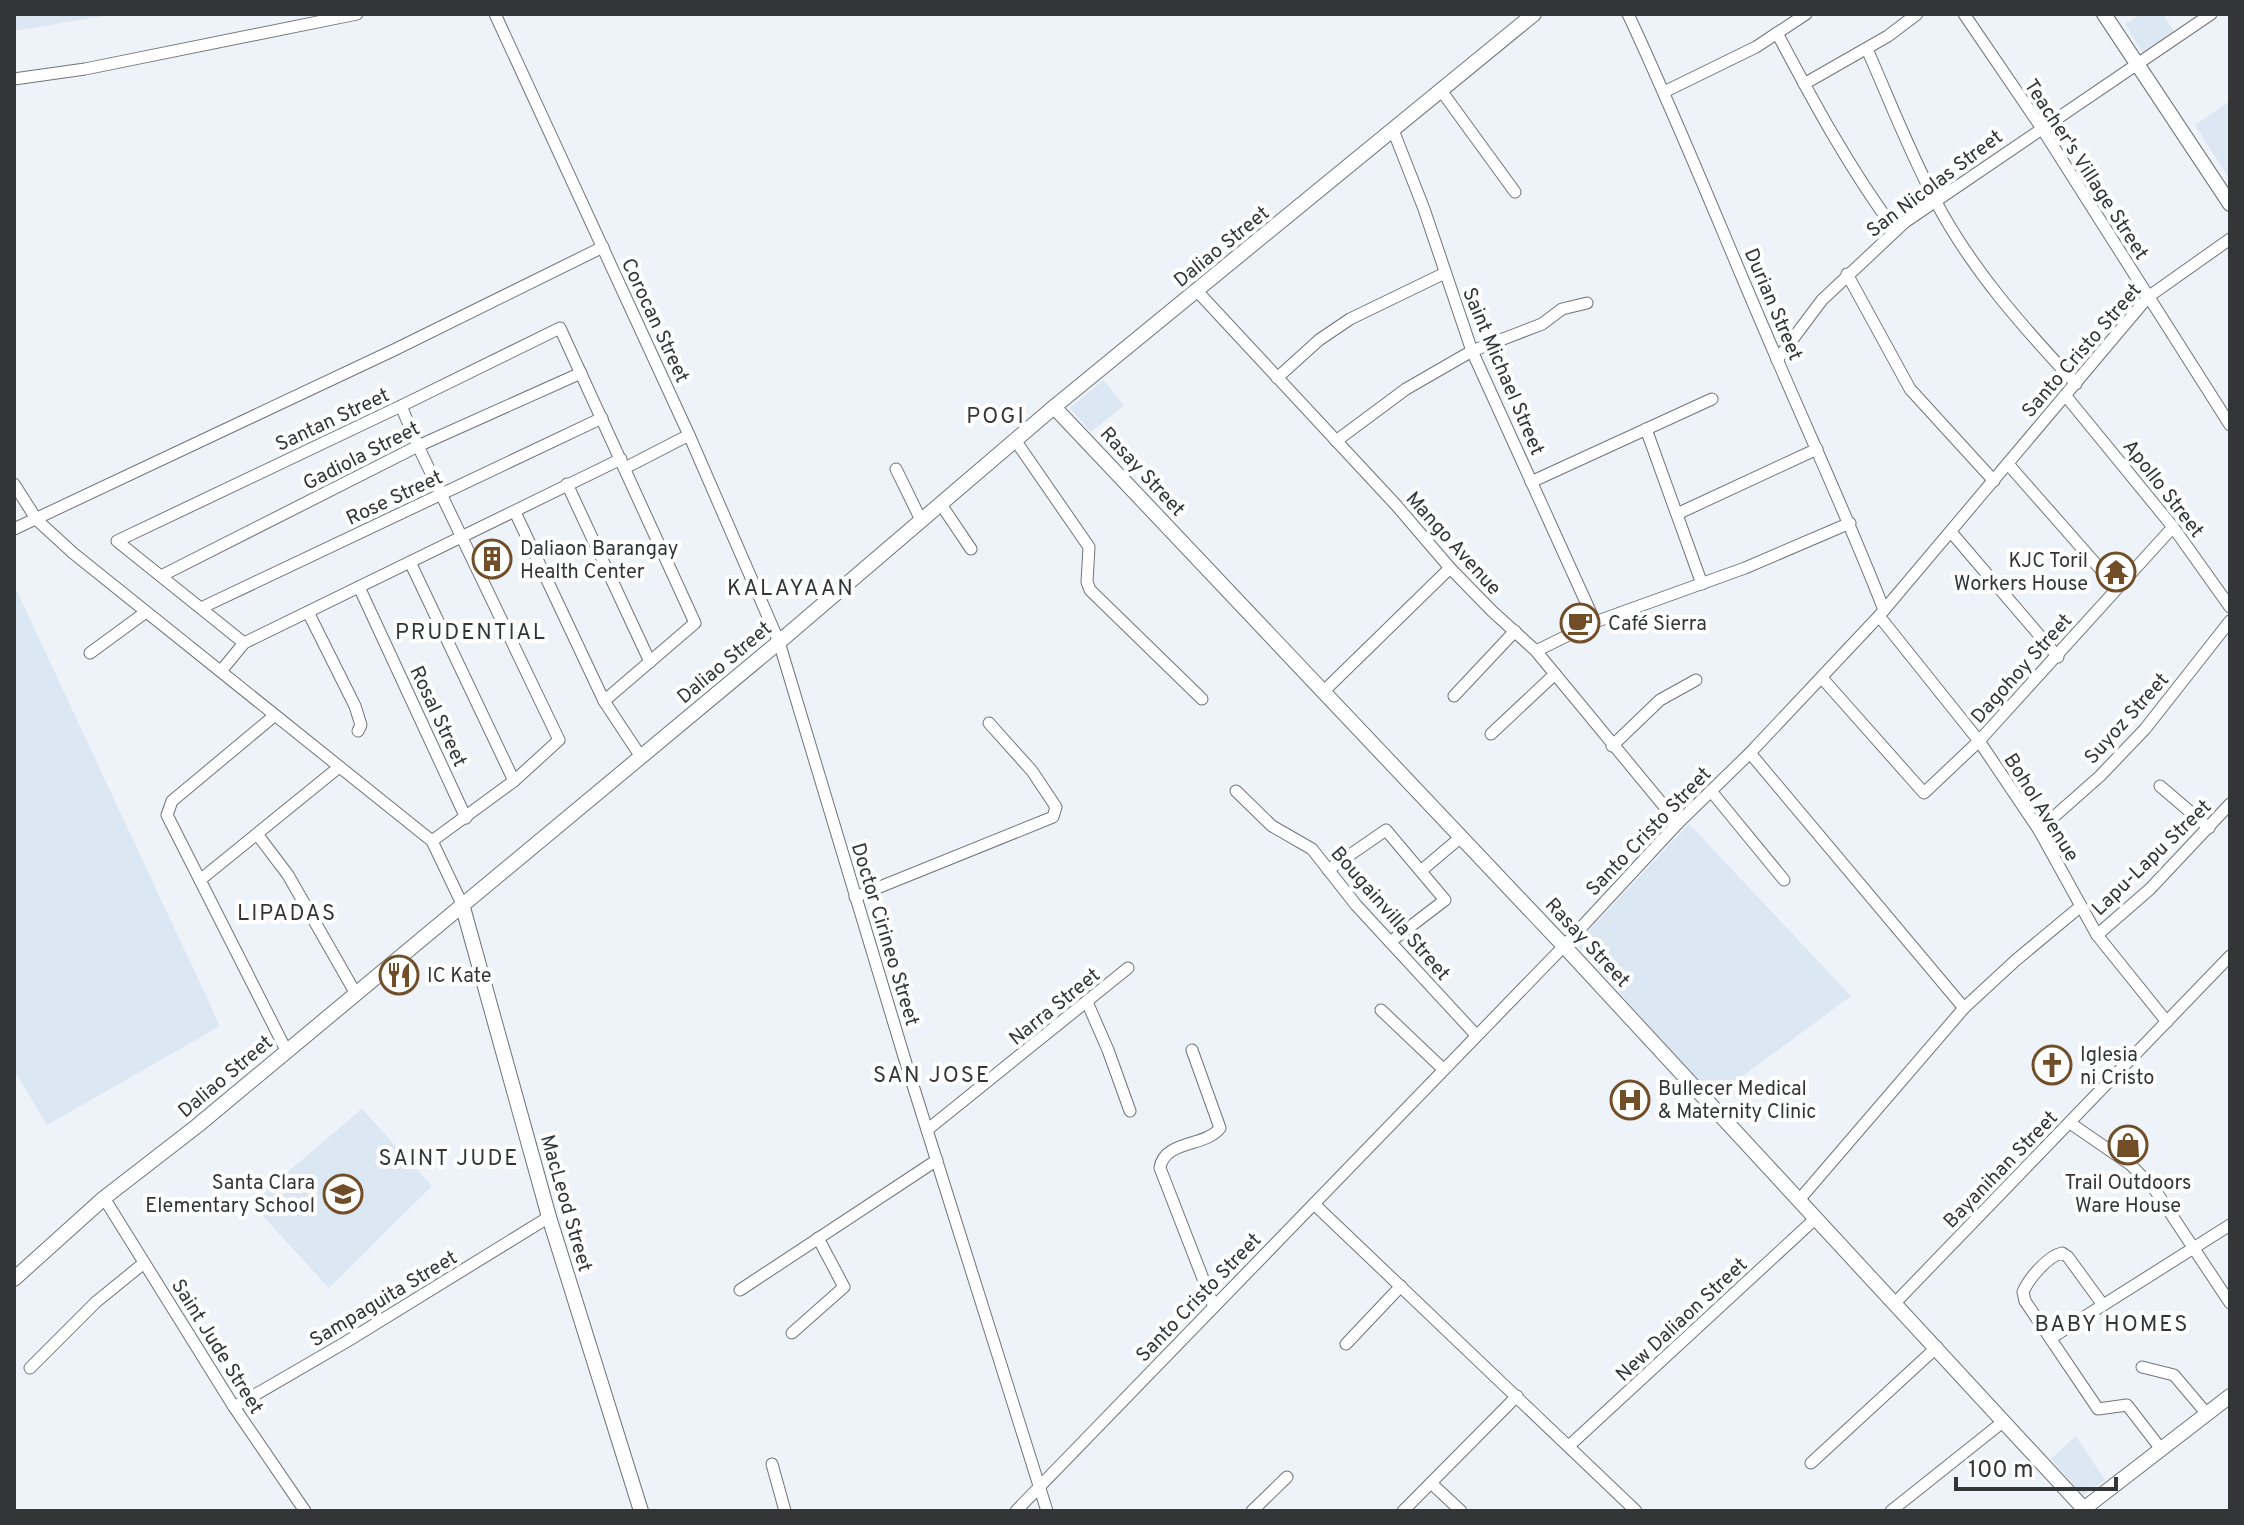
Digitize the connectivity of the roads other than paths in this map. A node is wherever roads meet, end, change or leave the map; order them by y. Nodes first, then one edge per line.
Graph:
1 (357, 14) edge
2 (495, 14) edge
3 (1534, 14) edge
4 (1628, 14) edge
5 (1806, 14) edge
6 (1917, 14) edge
7 (1964, 14) edge
8 (2104, 14) edge
9 (2211, 14) edge
10 (1777, 33) junction
11 (1867, 49) junction
12 (2138, 64) junction
13 (14, 79) edge
14 (1804, 84) junction
15 (1440, 89) junction
16 (1664, 92) junction
17 (2041, 127) junction
18 (1393, 130) junction
19 (1515, 192) dead end
20 (1935, 200) junction
21 (2230, 204) edge
22 (1895, 230) junction
23 (2230, 239) edge
24 (603, 247) junction
25 (1445, 273) junction
26 (1847, 274) junction
27 (1197, 291) junction
28 (2148, 297) junction
29 (1587, 303) dead end
30 (1472, 351) junction
31 (1777, 360) junction
32 (581, 373) junction
33 (1277, 378) junction
34 (2076, 384) junction
35 (2065, 395) junction
36 (1712, 399) dead end
37 (401, 406) junction
38 (1054, 407) junction
39 (602, 418) junction
40 (2230, 425) edge
41 (1646, 429) junction
42 (689, 435) junction
43 (1015, 440) junction
44 (1336, 441) junction
45 (418, 446) junction
46 (1817, 449) junction
47 (623, 463) junction
48 (2008, 464) junction
49 (896, 469) dead end
50 (1994, 481) junction
51 (1531, 482) junction
52 (14, 484) edge
53 (567, 484) junction
54 (442, 495) junction
55 (940, 503) junction
56 (515, 512) junction
57 (1677, 514) junction
58 (37, 520) junction
59 (921, 520) junction
60 (1850, 523) junction
61 (2173, 527) junction
62 (14, 529) edge
63 (1951, 532) junction
64 (463, 537) junction
65 (971, 549) dead end
66 (410, 562) junction
67 (1450, 568) junction
68 (161, 576) junction
69 (1702, 584) junction
70 (359, 587) junction
71 (2117, 588) junction
72 (2230, 607) edge
73 (201, 608) junction
74 (146, 612) junction
75 (308, 612) junction
76 (1882, 613) junction
77 (2230, 621) edge
78 (1595, 622) junction
79 (1515, 631) junction
80 (779, 642) junction
81 (244, 643) junction
82 (1536, 651) junction
83 (90, 653) dead end
84 (2058, 657) junction
85 (650, 662) junction
86 (221, 671) junction
87 (1555, 674) junction
88 (1822, 678) junction
89 (1696, 680) dead end
90 (1324, 691) junction
91 (1454, 696) dead end
92 (1202, 699) dead end
93 (604, 701) junction
94 (274, 716) junction
95 (989, 723) dead end
96 (358, 731) dead end
97 (1491, 734) dead end
98 (1979, 741) junction
99 (1612, 746) junction
100 (1750, 753) junction
101 (641, 757) junction
102 (338, 768) junction
103 (514, 781) junction
104 (2160, 786) dead end
105 (1236, 791) dead end
106 (1711, 791) junction
107 (2230, 804) edge
108 (466, 818) junction
109 (1678, 823) junction
110 (2209, 828) junction
111 (2039, 830) junction
112 (257, 834) junction
113 (1461, 837) junction
114 (432, 841) junction
115 (1328, 870) junction
116 (1422, 870) junction
117 (200, 880) junction
118 (1784, 880) dead end
119 (855, 897) junction
120 (462, 904) junction
121 (2081, 906) junction
122 (2097, 935) junction
123 (1390, 942) junction
124 (1564, 946) junction
125 (2230, 956) edge
126 (1128, 968) dead end
127 (356, 994) junction
128 (1087, 1002) junction
129 (1964, 1008) junction
130 (1381, 1010) dead end
131 (2167, 1022) junction
132 (1476, 1035) junction
133 (286, 1050) junction
134 (1192, 1050) dead end
135 (1443, 1069) junction
136 (1130, 1111) dead end
137 (2070, 1123) junction
138 (927, 1130) junction
139 (937, 1160) junction
140 (104, 1198) junction
141 (1799, 1200) junction
142 (1314, 1204) junction
143 (549, 1217) junction
144 (1816, 1218) junction
145 (2230, 1225) edge
146 (818, 1238) junction
147 (2193, 1249) junction
148 (144, 1263) junction
149 (14, 1279) edge
150 (1401, 1286) junction
151 (740, 1290) dead end
152 (1895, 1303) junction
153 (2230, 1303) edge
154 (2103, 1305) junction
155 (1214, 1307) junction
156 (792, 1333) dead end
157 (2051, 1338) junction
158 (1346, 1344) dead end
159 (1937, 1347) junction
160 (2142, 1367) dead end
161 (30, 1368) dead end
162 (1517, 1396) junction
163 (2230, 1396) edge
164 (234, 1407) junction
165 (2207, 1414) junction
166 (2004, 1421) junction
167 (1570, 1445) junction
168 (2161, 1449) junction
169 (1811, 1463) dead end
170 (772, 1464) dead end
171 (1287, 1477) dead end
172 (1431, 1483) junction
173 (1040, 1486) junction
174 (1257, 1509) edge
175 (2084, 1510) edge
176 (305, 1511) edge
177 (641, 1511) edge
178 (785, 1511) edge
179 (1016, 1511) edge
180 (1047, 1511) edge
181 (1403, 1511) edge
182 (1461, 1511) edge
183 (1636, 1511) edge
184 (1891, 1511) edge

1 - 13 street
2 - 24 street, Corocan Street
3 - 15 street, Daliao Street
4 - 16 street, Durian Street
5 - 10 street
6 - 11 street
7 - 17 street, Teacher's Village Street
8 - 12 street
9 - 12 street, San Nicolas Street
10 - 14 street
10 - 16 street
11 - 14 street
11 - 20 street
12 - 17 street, San Nicolas Street
12 - 21 street
14 - 22 street
15 - 18 street, Daliao Street
15 - 19 street
16 - 31 street, Durian Street
17 - 20 street, San Nicolas Street
17 - 28 street, Teacher's Village Street
18 - 25 street, Saint Michael Street
18 - 27 street, Daliao Street
20 - 22 street, San Nicolas Street
20 - 34 street
22 - 26 street, San Nicolas Street
23 - 28 street, Santo Cristo Street
24 - 42 street, Corocan Street
24 - 58 street
25 - 30 street, Saint Michael Street
25 - 33 street
26 - 31 street, San Nicolas Street
26 - 50 street
27 - 33 street, Mango Avenue
27 - 38 street, Daliao Street
28 - 34 street, Santo Cristo Street
28 - 40 street, Teacher's Village Street
29 - 30 street
30 - 44 street
30 - 51 street, Saint Michael Street
31 - 46 street, Durian Street
32 - 37 street, Santan Street
32 - 39 street
32 - 45 street, Gadiola Street
33 - 44 street, Mango Avenue
34 - 35 street, Santo Cristo Street
35 - 48 street, Santo Cristo Street
35 - 61 street, Apollo Street
36 - 41 street
37 - 45 street
37 - 68 street, Santan Street
38 - 43 street, Daliao Street
38 - 90 street, Rasay Street
39 - 47 street
39 - 54 street, Rose Street
41 - 51 street
41 - 57 street
42 - 47 street
42 - 80 street, Corocan Street
43 - 55 street, Daliao Street
43 - 92 street
44 - 67 street, Mango Avenue
45 - 54 street
45 - 68 street, Gadiola Street
46 - 57 street
46 - 60 street, Durian Street
47 - 53 street
47 - 85 street
48 - 50 street, Santo Cristo Street
48 - 71 street
49 - 59 street
50 - 63 street, Santo Cristo Street
51 - 78 street, Saint Michael Street
52 - 58 street
53 - 56 street
53 - 85 street
54 - 64 street
54 - 73 street, Rose Street
55 - 59 street, Daliao Street
55 - 65 street
56 - 64 street
56 - 93 street
57 - 69 street
58 - 62 street
58 - 74 street
59 - 80 street, Daliao Street
60 - 69 street
60 - 76 street, Durian Street
61 - 71 street, Dagohoy Street
61 - 72 street, Apollo Street
63 - 76 street, Santo Cristo Street
63 - 84 street
64 - 66 street
64 - 103 street
66 - 70 street
66 - 103 street
67 - 79 street, Mango Avenue
67 - 90 street
68 - 73 street
69 - 78 street
70 - 75 street
70 - 108 street, Rosal Street
71 - 84 street, Dagohoy Street
73 - 81 street
74 - 83 street
74 - 86 street
75 - 81 street
75 - 96 street
76 - 88 street, Santo Cristo Street
76 - 98 street, Bohol Avenue
77 - 111 street, Suyoz Street
78 - 82 street
79 - 82 street, Mango Avenue
79 - 91 street
80 - 101 street, Daliao Street
80 - 119 street, Doctor Cirineo Street
81 - 86 street
82 - 87 street, Mango Avenue
84 - 98 street, Dagohoy Street
85 - 93 street
86 - 94 street
87 - 97 street
87 - 99 street, Mango Avenue
88 - 98 street, Dagohoy Street
88 - 100 street, Santo Cristo Street
89 - 99 street
90 - 113 street, Rasay Street
93 - 101 street
94 - 102 street
94 - 117 street
95 - 119 street
98 - 111 street, Bohol Avenue
99 - 109 street, Mango Avenue
100 - 106 street, Santo Cristo Street
100 - 129 street
101 - 120 street, Daliao Street
102 - 112 street
102 - 114 street
103 - 108 street
104 - 110 street
105 - 115 street, Bougainvilla Street
106 - 109 street, Santo Cristo Street
106 - 118 street
107 - 110 street, Lapu-Lapu Street
108 - 114 street
109 - 124 street, Santo Cristo Street
110 - 122 street, Lapu-Lapu Street
111 - 121 street, Bohol Avenue
112 - 117 street
112 - 127 street
113 - 116 street
113 - 124 street, Rasay Street
114 - 120 street
115 - 116 street
115 - 123 street, Bougainvilla Street
116 - 123 street
117 - 133 street
119 - 138 street, Doctor Cirineo Street
120 - 127 street, Daliao Street
120 - 143 street, MacLeod Street
121 - 122 street, Bohol Avenue
121 - 129 street
122 - 131 street, Bohol Avenue
123 - 132 street, Bougainvilla Street
124 - 132 street, Santo Cristo Street
124 - 141 street, Rasay Street
125 - 131 street, Bayanihan Street
126 - 128 street, Narra Street
127 - 133 street, Daliao Street
128 - 136 street
128 - 138 street, Narra Street
129 - 141 street
130 - 135 street
131 - 137 street, Bayanihan Street
132 - 135 street, Santo Cristo Street
133 - 140 street, Daliao Street
134 - 155 street
135 - 142 street, Santo Cristo Street
137 - 147 street
137 - 152 street, Bayanihan Street
138 - 139 street, Doctor Cirineo Street
139 - 146 street
139 - 173 street, Doctor Cirineo Street
140 - 148 street, Saint Jude Street
140 - 149 street, Daliao Street
141 - 144 street, Rasay Street
142 - 150 street
142 - 155 street, Santo Cristo Street
143 - 164 street, Sampaguita Street
143 - 177 street, MacLeod Street
144 - 152 street, Rasay Street
144 - 167 street, New Daliaon Street
145 - 147 street
146 - 151 street
146 - 156 street
147 - 153 street
147 - 154 street
148 - 161 street
148 - 164 street, Saint Jude Street
150 - 158 street
150 - 162 street
152 - 159 street, Rasay Street
154 - 157 street
154 - 157 street
155 - 173 street, Santo Cristo Street
157 - 168 street
159 - 166 street, Rasay Street
159 - 169 street
160 - 165 street
162 - 167 street
162 - 172 street
163 - 165 street
164 - 176 street, Saint Jude Street
165 - 168 street
166 - 175 street, Rasay Street
166 - 184 street
167 - 183 street
168 - 175 street
170 - 178 street
171 - 174 street
172 - 181 street
172 - 182 street
173 - 179 street, Santo Cristo Street
173 - 180 street, Doctor Cirineo Street

